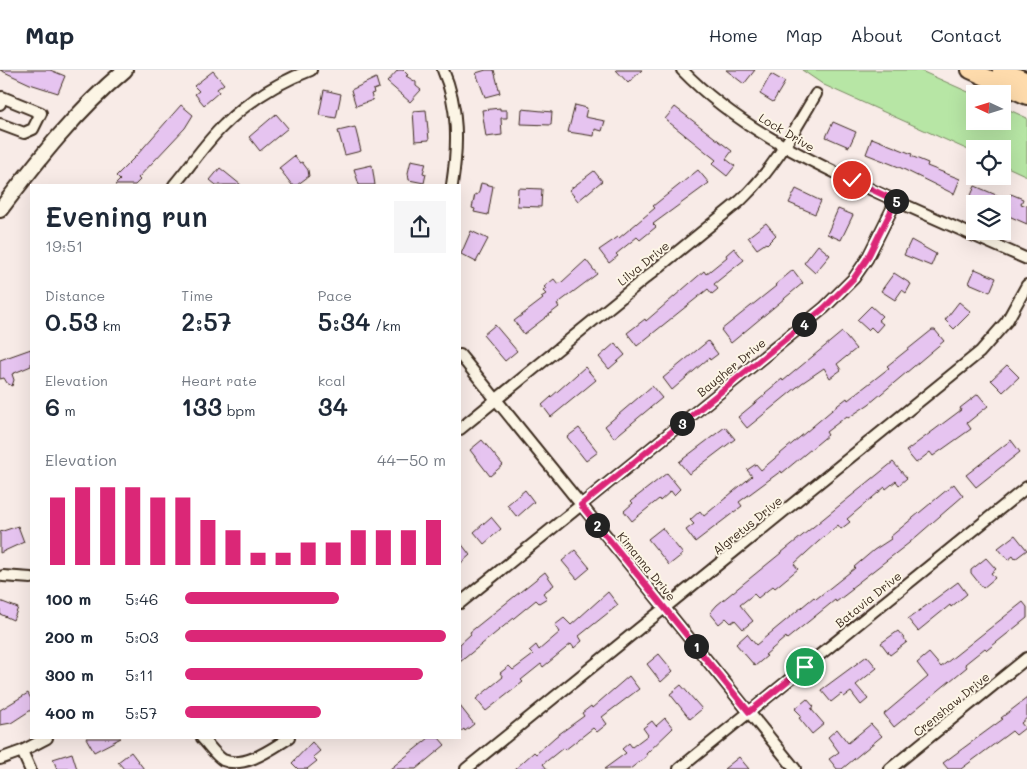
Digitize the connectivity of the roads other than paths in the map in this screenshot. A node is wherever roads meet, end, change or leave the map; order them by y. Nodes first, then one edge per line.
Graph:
1 (125, 70) edge
2 (311, 70) edge
3 (443, 70) edge
4 (682, 70) edge
5 (970, 70) edge
6 (1002, 70) edge
7 (1027, 81) edge
8 (816, 94) dead end
9 (1027, 96) edge
10 (0, 104) edge
11 (0, 124) edge
12 (785, 148) junction
13 (175, 184) edge
14 (452, 184) edge
15 (896, 201) junction
16 (0, 210) edge
17 (1027, 259) edge
18 (1027, 285) edge
19 (461, 356) edge
20 (496, 400) junction
21 (461, 428) edge
22 (1027, 486) edge
23 (581, 505) junction
24 (3, 576) dead end
25 (30, 578) edge
26 (461, 602) edge
27 (665, 608) junction
28 (1027, 658) edge
29 (749, 712) junction
30 (45, 739) edge
31 (203, 739) edge
32 (287, 739) edge
33 (22, 752) junction
34 (0, 759) edge
35 (30, 769) edge
36 (466, 769) edge
37 (679, 769) edge
38 (796, 769) edge
39 (890, 769) edge

1 - 16 street
2 - 13 street
3 - 14 street
4 - 12 street, Lock Drive
5 - 9 main road
6 - 7 main road
8 - 12 street, Lilva Drive
10 - 11 street
12 - 15 street, Lock Drive
12 - 20 street, Lilva Drive
15 - 17 street, Lock Drive
15 - 23 street, Baugher Drive
18 - 27 street, Algretus Drive
19 - 20 street, Kimanna Drive
20 - 21 street, Lilva Drive
20 - 23 street, Kimanna Drive
22 - 29 street, Batavia Drive
23 - 26 street, Baugher Drive
23 - 27 street, Kimanna Drive
24 - 25 street
27 - 29 street, Kimanna Drive
27 - 36 street, Algretus Drive
28 - 39 street, Crenshaw Drive
29 - 37 street, Batavia Drive
29 - 38 street, Kimanna Drive
30 - 33 street
31 - 32 street
33 - 34 street
33 - 35 street

